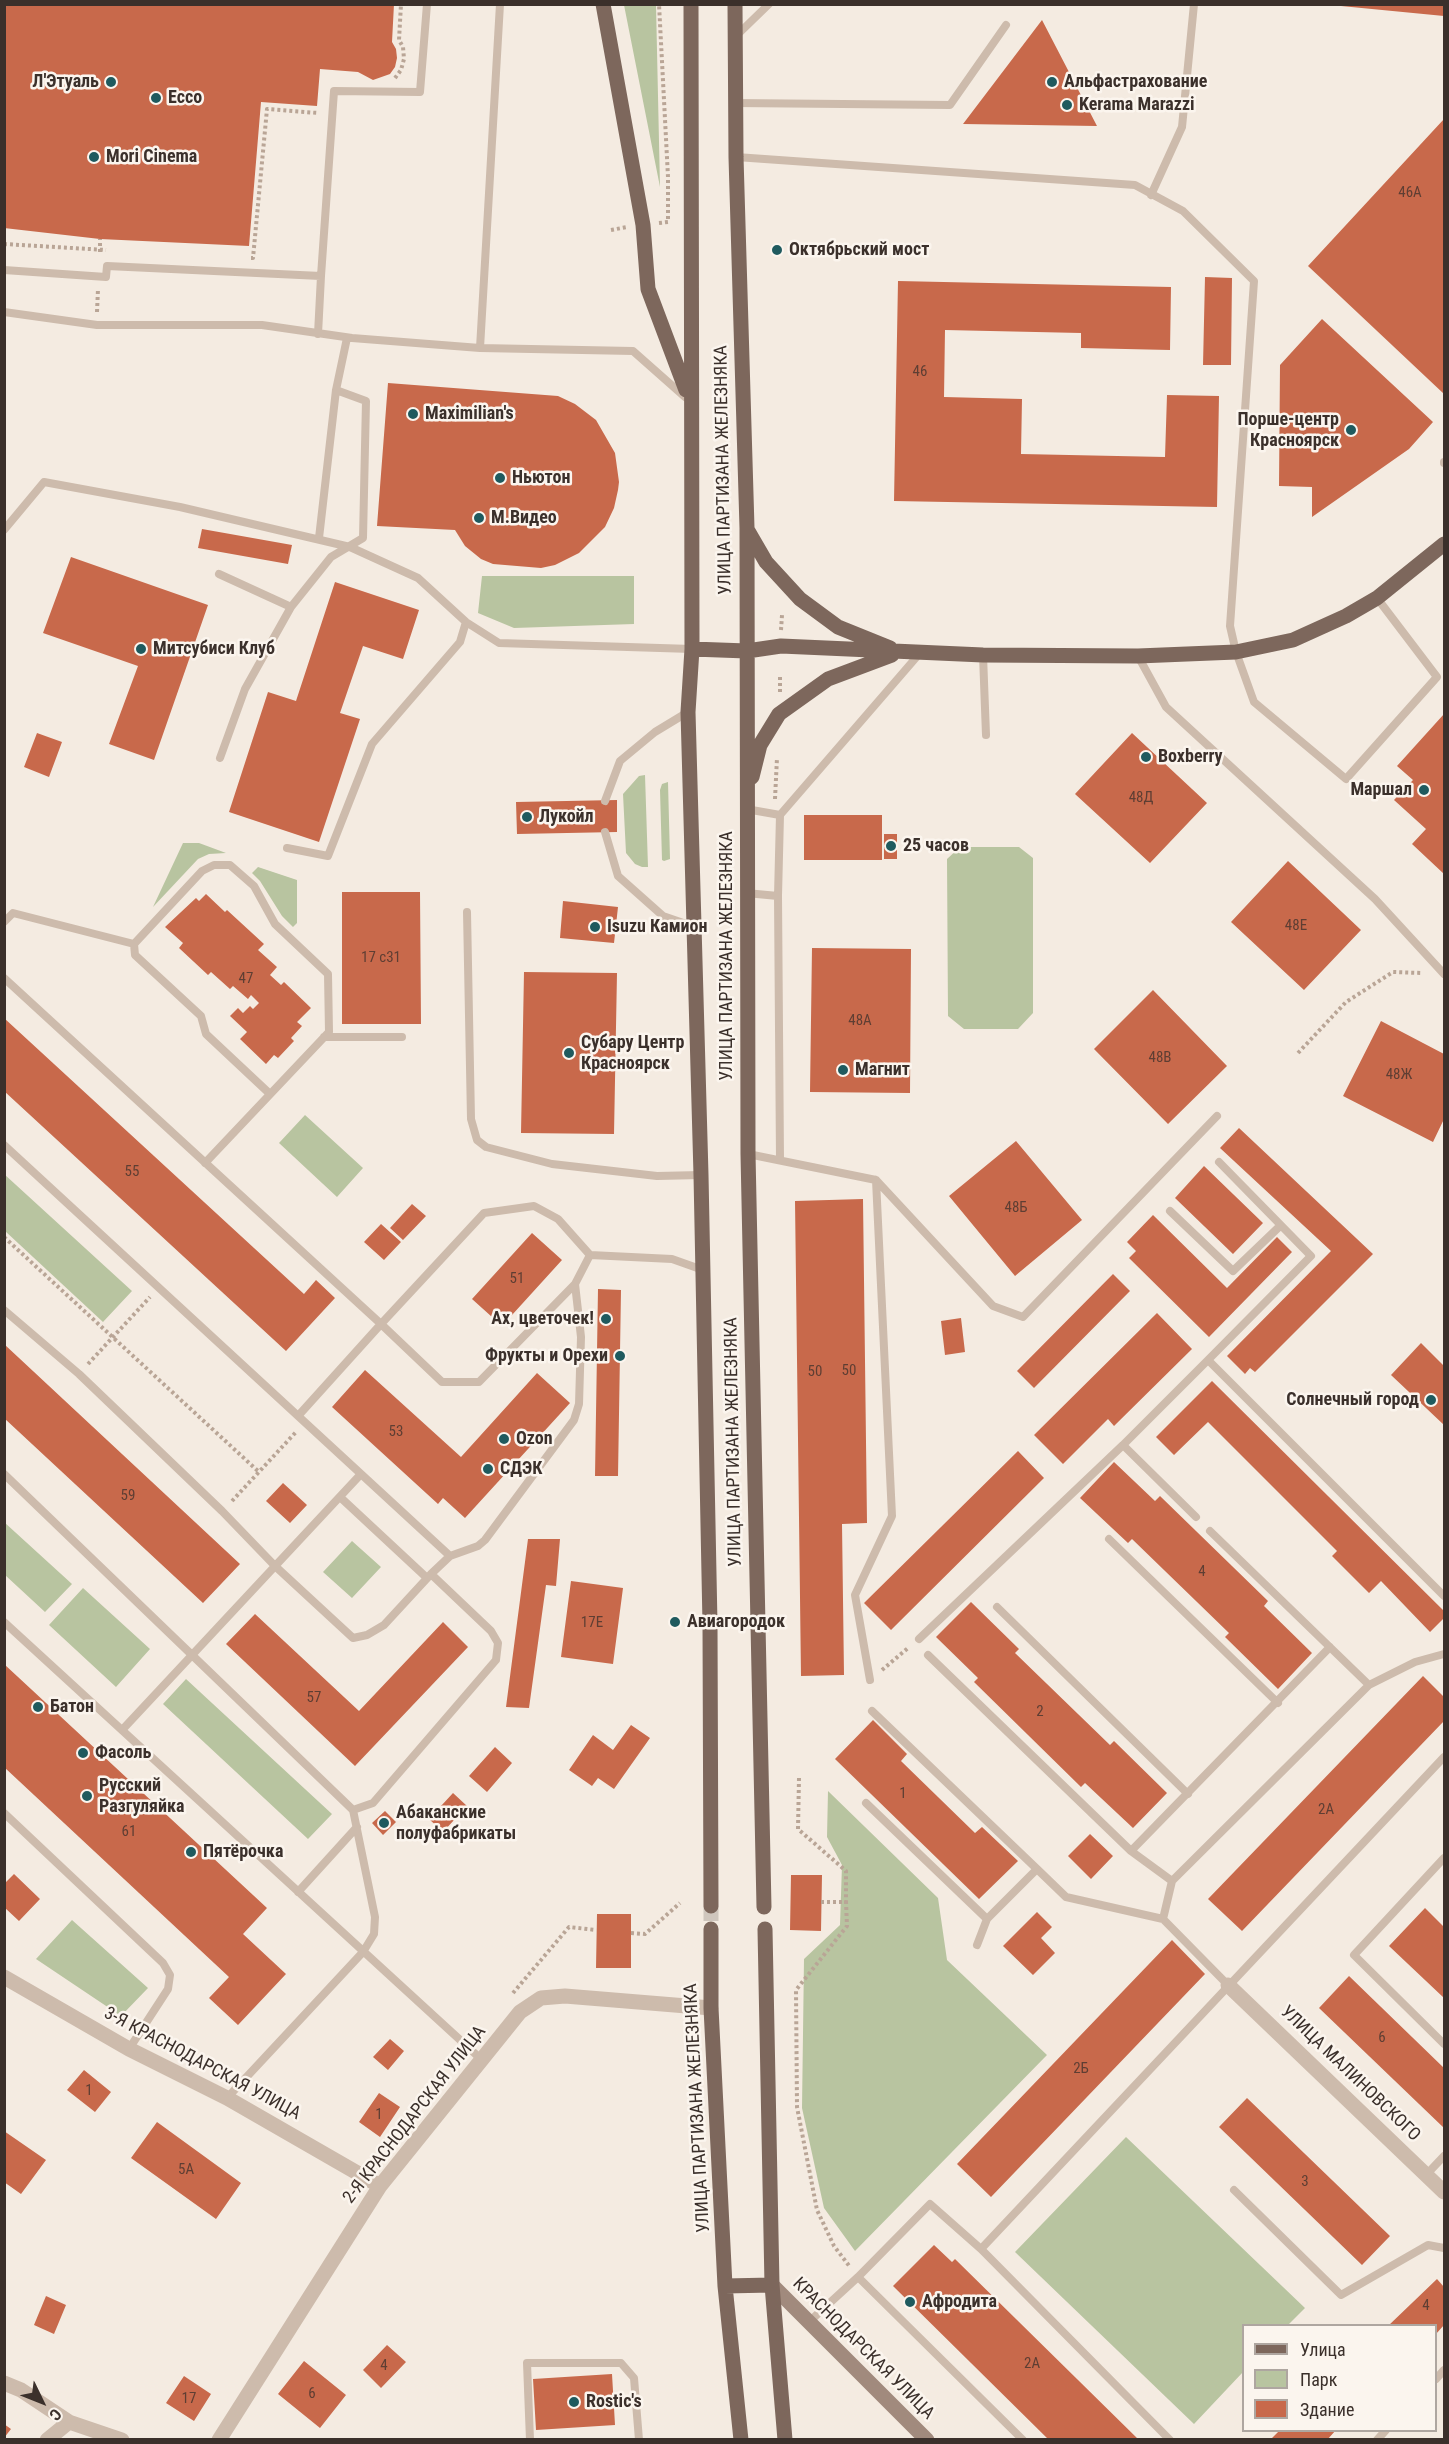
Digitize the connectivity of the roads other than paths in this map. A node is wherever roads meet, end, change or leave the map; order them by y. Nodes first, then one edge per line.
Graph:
1 (427, 4) edge
2 (500, 4) edge
3 (603, 4) edge
4 (690, 4) edge
5 (735, 4) edge
6 (769, 4) edge
7 (1194, 4) edge
8 (1006, 25) dead end
9 (734, 37) junction
10 (735, 103) junction
11 (735, 157) junction
12 (1151, 195) junction
13 (4, 270) edge
14 (321, 276) junction
15 (4, 312) edge
16 (318, 334) junction
17 (347, 338) junction
18 (480, 348) junction
19 (336, 390) junction
20 (690, 401) junction
21 (747, 528) junction
22 (4, 530) edge
23 (319, 538) junction
24 (1444, 544) edge
25 (350, 547) junction
26 (219, 574) dead end
27 (1377, 598) junction
28 (291, 607) junction
29 (466, 622) junction
30 (692, 649) junction
31 (747, 651) junction
32 (901, 652) junction
33 (1236, 652) junction
34 (920, 653) junction
35 (983, 656) junction
36 (1138, 656) junction
37 (688, 712) junction
38 (986, 735) dead end
39 (220, 758) dead end
40 (605, 801) dead end
41 (746, 803) junction
42 (777, 814) junction
43 (605, 832) dead end
44 (287, 848) dead end
45 (746, 893) junction
46 (778, 896) junction
47 (467, 912) dead end
48 (4, 922) edge
49 (695, 927) junction
50 (134, 944) junction
51 (1444, 974) edge
52 (4, 978) edge
53 (324, 1037) junction
54 (402, 1037) dead end
55 (270, 1094) junction
56 (1217, 1116) dead end
57 (4, 1145) edge
58 (748, 1154) junction
59 (780, 1160) junction
60 (1219, 1162) dead end
61 (205, 1163) junction
62 (701, 1175) junction
63 (876, 1180) junction
64 (1170, 1211) dead end
65 (1280, 1226) junction
66 (591, 1255) junction
67 (703, 1270) junction
68 (575, 1284) junction
69 (4, 1310) edge
70 (381, 1324) junction
71 (1208, 1360) junction
72 (302, 1419) junction
73 (1123, 1446) junction
74 (4, 1474) edge
75 (361, 1474) junction
76 (340, 1497) junction
77 (1196, 1517) dead end
78 (1210, 1531) dead end
79 (1109, 1539) dead end
80 (450, 1556) junction
81 (275, 1566) junction
82 (429, 1576) junction
83 (1444, 1596) edge
84 (997, 1607) dead end
85 (4, 1622) edge
86 (919, 1639) road end
87 (1330, 1647) junction
88 (193, 1654) junction
89 (1444, 1654) edge
90 (928, 1655) dead end
91 (870, 1680) road end
92 (1369, 1685) junction
93 (1278, 1703) junction
94 (872, 1711) dead end
95 (123, 1729) junction
96 (1444, 1757) edge
97 (1188, 1794) junction
98 (866, 1803) dead end
99 (353, 1810) junction
100 (4, 1813) edge
101 (357, 1827) junction
102 (1131, 1851) junction
103 (1444, 1858) edge
104 (1037, 1869) junction
105 (1172, 1881) junction
106 (298, 1892) junction
107 (711, 1906) tunnel mouth
108 (764, 1907) dead end
109 (987, 1919) junction
110 (1163, 1919) junction
111 (711, 1929) tunnel mouth
112 (765, 1929) dead end
113 (977, 1945) dead end
114 (363, 1952) junction
115 (4, 1977) edge
116 (1228, 1984) junction
117 (711, 2008) junction
118 (1444, 2044) edge
119 (129, 2049) junction
120 (482, 2060) junction
121 (227, 2098) junction
122 (1444, 2156) edge
123 (1426, 2175) junction
124 (380, 2186) junction
125 (1234, 2190) dead end
126 (1444, 2192) edge
127 (1444, 2248) edge
128 (981, 2249) junction
129 (858, 2277) junction
130 (772, 2285) junction
131 (725, 2286) junction
132 (810, 2321) junction
133 (4, 2383) edge
134 (69, 2422) junction
135 (47, 2439) edge
136 (122, 2439) edge
137 (219, 2439) edge
138 (530, 2439) edge
139 (639, 2439) edge
140 (741, 2439) edge
141 (785, 2439) edge
142 (927, 2439) edge
143 (1023, 2439) edge
144 (1170, 2439) edge

1 - 14 lane
2 - 18 lane
3 - 20 main road
4 - 20 main road, УЛИЦА ПАРТИЗАНА ЖЕЛЕЗНЯКА
5 - 9 main road, УЛИЦА ПАРТИЗАНА ЖЕЛЕЗНЯКА
6 - 9 lane
7 - 12 lane
8 - 10 lane
9 - 10 main road, УЛИЦА ПАРТИЗАНА ЖЕЛЕЗНЯКА
10 - 11 main road, УЛИЦА ПАРТИЗАНА ЖЕЛЕЗНЯКА
11 - 12 lane
11 - 21 main road, УЛИЦА ПАРТИЗАНА ЖЕЛЕЗНЯКА
12 - 33 lane
13 - 14 lane
14 - 16 lane
15 - 16 lane
16 - 17 lane
17 - 18 lane
17 - 19 lane
18 - 20 lane
19 - 23 lane
19 - 25 lane
20 - 30 main road, УЛИЦА ПАРТИЗАНА ЖЕЛЕЗНЯКА
21 - 31 main road, УЛИЦА ПАРТИЗАНА ЖЕЛЕЗНЯКА
21 - 32 main road
22 - 23 lane
23 - 25 lane
24 - 27 main road
25 - 28 lane
25 - 29 lane
26 - 28 lane
27 - 33 main road
27 - 33 lane
28 - 39 lane
29 - 30 lane
29 - 44 lane
30 - 31 main road
30 - 37 main road, УЛИЦА ПАРТИЗАНА ЖЕЛЕЗНЯКА
31 - 32 main road
31 - 41 main road, УЛИЦА ПАРТИЗАНА ЖЕЛЕЗНЯКА
32 - 34 main road
32 - 41 main road
33 - 36 main road
34 - 35 main road
34 - 42 lane
35 - 36 main road
35 - 38 lane
36 - 51 lane
37 - 40 lane
37 - 49 main road, УЛИЦА ПАРТИЗАНА ЖЕЛЕЗНЯКА
41 - 42 lane
41 - 45 main road, УЛИЦА ПАРТИЗАНА ЖЕЛЕЗНЯКА
42 - 46 lane
43 - 49 lane
45 - 46 lane
45 - 58 main road, УЛИЦА ПАРТИЗАНА ЖЕЛЕЗНЯКА
46 - 59 lane
47 - 62 lane
48 - 50 lane
49 - 62 main road, УЛИЦА ПАРТИЗАНА ЖЕЛЕЗНЯКА
50 - 53 lane
50 - 55 lane
52 - 61 lane
53 - 54 lane
53 - 55 lane
55 - 61 lane
56 - 63 lane
57 - 72 lane
58 - 59 lane
58 - 108 main road, УЛИЦА ПАРТИЗАНА ЖЕЛЕЗНЯКА
59 - 63 lane
60 - 65 lane
61 - 70 lane
62 - 67 main road, УЛИЦА ПАРТИЗАНА ЖЕЛЕЗНЯКА
63 - 91 lane
64 - 65 lane
65 - 71 lane
66 - 67 lane
66 - 68 lane
66 - 70 lane
67 - 107 main road, УЛИЦА ПАРТИЗАНА ЖЕЛЕЗНЯКА
68 - 70 lane
68 - 80 lane
69 - 81 lane
70 - 72 lane
71 - 73 lane
71 - 83 lane
72 - 75 lane
73 - 77 lane
73 - 86 lane
74 - 88 lane
75 - 76 lane
75 - 80 lane
76 - 81 lane
76 - 82 lane
78 - 87 lane
79 - 93 lane
80 - 82 lane
81 - 82 lane
81 - 88 lane
82 - 99 lane
84 - 97 lane
85 - 95 lane
87 - 92 lane
87 - 93 lane
88 - 95 lane
88 - 99 lane
89 - 92 lane
90 - 102 lane
92 - 105 lane
93 - 97 lane
94 - 104 lane
95 - 106 lane
96 - 116 lane
97 - 102 lane
98 - 109 lane
99 - 101 lane
100 - 119 lane
101 - 106 lane
101 - 114 lane
102 - 105 lane
103 - 118 lane
104 - 109 lane
104 - 110 lane
105 - 110 lane
106 - 114 lane
109 - 113 lane
110 - 116 lane
111 - 117 main road, УЛИЦА ПАРТИЗАНА ЖЕЛЕЗНЯКА
112 - 130 main road
114 - 120 lane
114 - 121 lane
115 - 119 street, 3-Я КРАСНОДАРСКАЯ УЛИЦА
116 - 123 street, УЛИЦА МАЛИНОВСКОГО
116 - 128 lane
117 - 120 street, 2-Я КРАСНОДАРСКАЯ УЛИЦА
117 - 131 main road, УЛИЦА ПАРТИЗАНА ЖЕЛЕЗНЯКА
119 - 121 street, 3-Я КРАСНОДАРСКАЯ УЛИЦА
120 - 124 street, 2-Я КРАСНОДАРСКАЯ УЛИЦА
121 - 124 street, 3-Я КРАСНОДАРСКАЯ УЛИЦА
122 - 123 lane
123 - 126 street, УЛИЦА МАЛИНОВСКОГО
124 - 137 street, 2-Я КРАСНОДАРСКАЯ УЛИЦА
125 - 127 lane
128 - 129 lane
128 - 144 lane
129 - 132 lane
129 - 143 lane
130 - 131 main road
130 - 132 main road, КРАСНОДАРСКАЯ УЛИЦА
130 - 141 main road
131 - 140 main road, УЛИЦА ПАРТИЗАНА ЖЕЛЕЗНЯКА
132 - 142 main road, КРАСНОДАРСКАЯ УЛИЦА
133 - 134 street
134 - 135 street
134 - 136 street
138 - 139 lane

